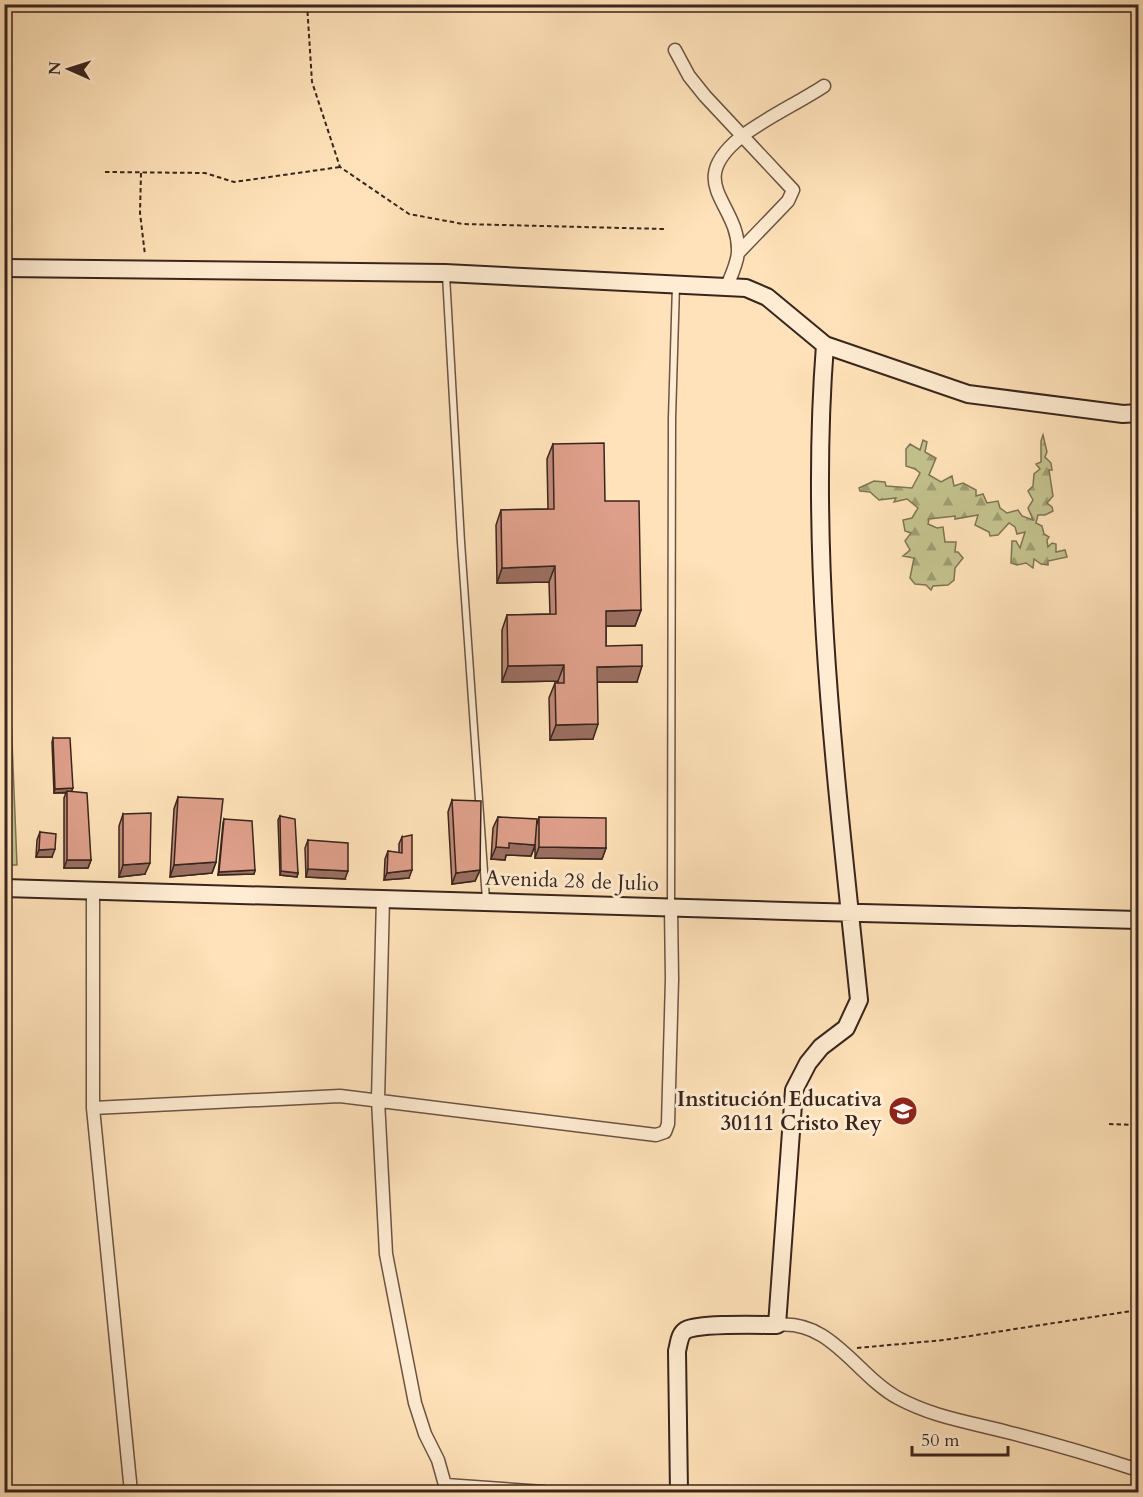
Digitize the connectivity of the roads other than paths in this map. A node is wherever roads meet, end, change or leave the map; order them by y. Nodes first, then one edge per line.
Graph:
1 (675, 50) dead end
2 (824, 86) dead end
3 (741, 136) junction
4 (738, 252) junction
5 (4, 268) edge
6 (446, 273) junction
7 (676, 284) junction
8 (727, 286) junction
9 (825, 345) junction
10 (1138, 413) edge
11 (4, 888) edge
12 (93, 889) junction
13 (383, 898) junction
14 (486, 900) junction
15 (671, 907) junction
16 (850, 914) junction
17 (1138, 920) edge
18 (378, 1100) junction
19 (93, 1108) junction
20 (777, 1325) junction
21 (1138, 1470) edge
22 (446, 1489) edge
23 (131, 1492) edge
24 (544, 1492) edge
25 (679, 1492) edge

1 - 3 street
2 - 3 street
3 - 4 street
3 - 4 street
4 - 8 street
5 - 6 street
6 - 7 street
6 - 14 lane
7 - 8 street
7 - 15 lane
8 - 9 street
9 - 10 street
9 - 16 street
11 - 12 street, Avenida 28 de Julio
12 - 13 street, Avenida 28 de Julio
12 - 19 street
13 - 14 street, Avenida 28 de Julio
13 - 18 street
14 - 15 street, Avenida 28 de Julio
15 - 16 street, Avenida 28 de Julio
15 - 18 street
16 - 17 street, Avenida 28 de Julio
16 - 20 street
18 - 19 street
18 - 22 street
19 - 23 street
20 - 21 street
20 - 25 street
22 - 24 street

